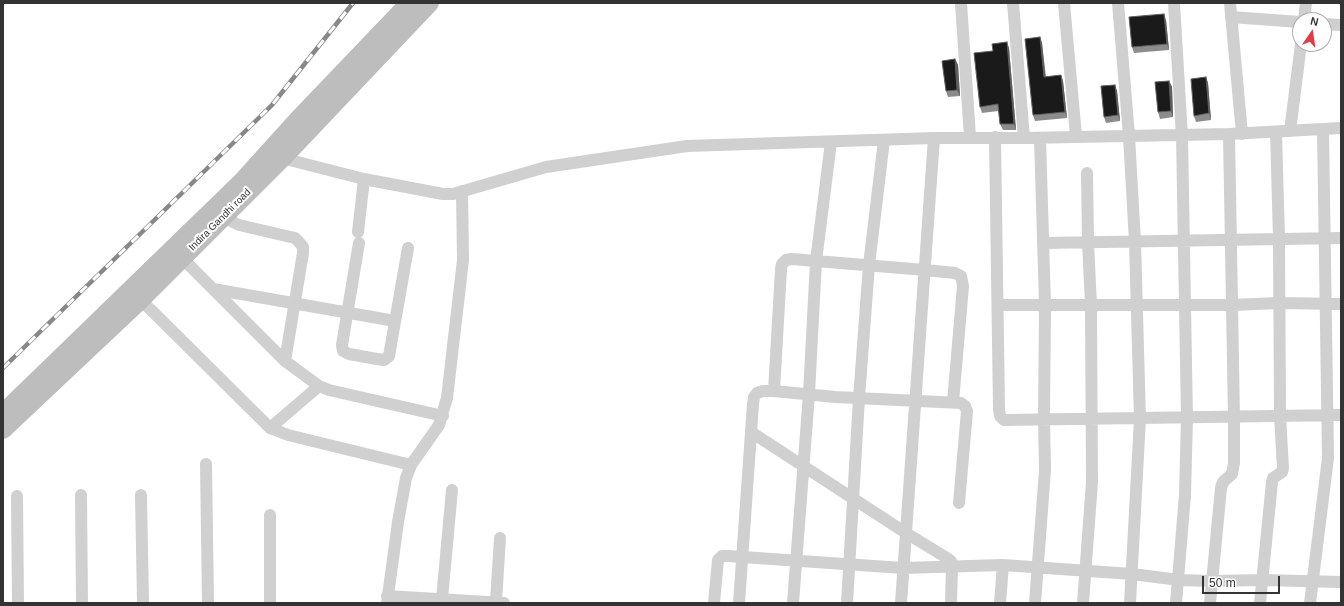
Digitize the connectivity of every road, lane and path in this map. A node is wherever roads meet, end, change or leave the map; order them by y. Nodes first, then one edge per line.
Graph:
1 (409, 3) edge
2 (430, 3) edge
3 (961, 3) edge
4 (1013, 3) edge
5 (1064, 3) edge
6 (1118, 3) edge
7 (1174, 3) edge
8 (1230, 3) edge
9 (1231, 17) junction
10 (1292, 21) edge
11 (1300, 52) edge
12 (1341, 128) edge
13 (1323, 129) junction
14 (1290, 131) junction
15 (1276, 132) junction
16 (1228, 134) junction
17 (1242, 134) junction
18 (1076, 136) junction
19 (1129, 136) junction
20 (1182, 136) junction
21 (970, 137) junction
22 (995, 137) junction
23 (934, 138) junction
24 (1024, 138) junction
25 (1040, 138) junction
26 (884, 140) junction
27 (832, 142) junction
28 (275, 156) junction
29 (1087, 173) dead end
30 (364, 178) junction
31 (462, 191) junction
32 (223, 217) junction
33 (1325, 238) junction
34 (1341, 238) edge
35 (1280, 239) junction
36 (1231, 240) junction
37 (1183, 241) junction
38 (1088, 242) junction
39 (1135, 242) junction
40 (1043, 243) junction
41 (408, 248) dead end
42 (182, 258) junction
43 (816, 261) junction
44 (869, 265) junction
45 (925, 270) junction
46 (213, 289) junction
47 (140, 300) junction
48 (295, 303) junction
49 (1279, 303) junction
50 (1327, 304) junction
51 (1341, 304) edge
52 (998, 305) junction
53 (1045, 305) junction
54 (1091, 305) junction
55 (1137, 305) junction
56 (1184, 305) junction
57 (1232, 305) junction
58 (348, 313) junction
59 (395, 321) junction
60 (285, 362) junction
61 (319, 386) junction
62 (774, 391) junction
63 (809, 394) junction
64 (859, 398) junction
65 (915, 401) junction
66 (953, 402) junction
67 (3, 413) edge
68 (1328, 415) junction
69 (1341, 415) edge
70 (443, 416) junction
71 (1280, 416) junction
72 (1092, 418) junction
73 (1187, 418) junction
74 (1234, 418) junction
75 (1044, 419) junction
76 (1140, 419) junction
77 (270, 428) junction
78 (3, 430) edge
79 (751, 432) junction
80 (206, 464) dead end
81 (411, 465) junction
82 (804, 466) junction
83 (452, 490) dead end
84 (80, 495) dead end
85 (141, 495) dead end
86 (17, 496) dead end
87 (854, 499) junction
88 (959, 502) dead end
89 (270, 515) dead end
90 (906, 533) junction
91 (500, 538) dead end
92 (742, 556) junction
93 (796, 561) junction
94 (850, 564) junction
95 (1003, 565) junction
96 (1038, 566) junction
97 (952, 567) junction
98 (904, 568) junction
99 (1086, 570) junction
100 (1132, 574) junction
101 (1179, 580) junction
102 (1262, 580) junction
103 (1212, 581) junction
104 (1312, 581) junction
105 (1341, 582) edge
106 (442, 599) junction
107 (387, 600) edge
108 (422, 600) edge
109 (474, 602) edge
110 (18, 603) edge
111 (82, 603) edge
112 (143, 603) edge
113 (208, 603) edge
114 (270, 603) edge
115 (500, 603) edge
116 (714, 603) edge
117 (739, 603) edge
118 (793, 603) edge
119 (847, 603) edge
120 (901, 603) edge
121 (951, 603) edge
122 (1000, 603) edge
123 (1036, 603) edge
124 (1083, 603) edge
125 (1130, 603) edge
126 (1176, 603) edge
127 (1210, 603) edge
128 (1260, 603) edge
129 (1310, 603) edge

1 - 28 main road, Indira Gandhi road
2 - 28 main road, Indira Gandhi road
3 - 21 street
4 - 24 street
5 - 18 street
6 - 19 street
7 - 20 street
8 - 9 street
9 - 10 street
9 - 17 street
11 - 14 street
12 - 13 street
13 - 14 street
13 - 33 street
14 - 15 street
15 - 17 street
15 - 35 street
16 - 17 street
16 - 20 street
16 - 36 street
18 - 19 street
18 - 25 street
19 - 20 street
19 - 39 street
20 - 37 street
21 - 22 street
21 - 23 street
22 - 24 street
22 - 52 street
23 - 26 street
23 - 45 street
24 - 25 street
25 - 40 street
26 - 27 street
26 - 44 street
27 - 31 street
27 - 43 street
28 - 30 street
28 - 32 main road, Indira Gandhi road
28 - 67 main road, Indira Gandhi road
29 - 38 street
30 - 31 street
30 - 58 street
31 - 70 street
32 - 42 main road, Indira Gandhi road
32 - 48 street
33 - 34 street
33 - 35 street
33 - 50 street
35 - 36 street
35 - 49 street
36 - 37 street
36 - 57 street
37 - 39 street
37 - 56 street
38 - 39 street
38 - 40 street
38 - 54 street
39 - 55 street
40 - 53 street
41 - 59 street
42 - 46 street
42 - 47 main road, Indira Gandhi road
43 - 44 street
43 - 62 street
43 - 63 street
44 - 45 street
44 - 64 street
45 - 65 street
45 - 66 street
46 - 48 street
46 - 60 street
47 - 77 street
47 - 78 main road, Indira Gandhi road
48 - 58 street
48 - 60 street
49 - 50 street
49 - 57 street
49 - 71 street
50 - 51 street
50 - 68 street
52 - 53 street
52 - 75 street
53 - 54 street
53 - 75 street
54 - 55 street
54 - 72 street
55 - 56 street
55 - 76 street
56 - 57 street
56 - 73 street
57 - 74 street
58 - 59 street
58 - 59 street
60 - 61 street
61 - 70 street
61 - 77 street
62 - 63 street
62 - 79 street
63 - 64 street
63 - 82 street
64 - 65 street
64 - 87 street
65 - 66 street
65 - 90 street
66 - 88 street
68 - 69 street
68 - 71 street
68 - 104 street
70 - 81 street
71 - 74 street
71 - 102 street
72 - 75 street
72 - 76 street
72 - 99 street
73 - 74 street
73 - 76 street
73 - 101 street
74 - 103 street
75 - 96 street
76 - 100 street
77 - 81 street
79 - 82 street
79 - 92 street
80 - 113 street
81 - 107 street
82 - 87 street
82 - 93 street
83 - 106 street
84 - 111 street
85 - 112 street
86 - 110 street
87 - 90 street
87 - 94 street
89 - 114 street
90 - 97 street
90 - 98 street
91 - 115 street
92 - 93 street
92 - 116 street
92 - 117 street
93 - 94 street
93 - 118 street
94 - 98 street
94 - 119 street
95 - 96 street
95 - 97 street
95 - 122 street
96 - 99 street
96 - 123 street
97 - 98 street
97 - 121 street
98 - 120 street
99 - 100 street
99 - 124 street
100 - 101 street
100 - 125 street
101 - 103 street
101 - 126 street
102 - 103 street
102 - 104 street
102 - 128 street
103 - 127 street
104 - 105 street
104 - 129 street
106 - 108 street
106 - 109 street
107 - 108 street
109 - 115 street

